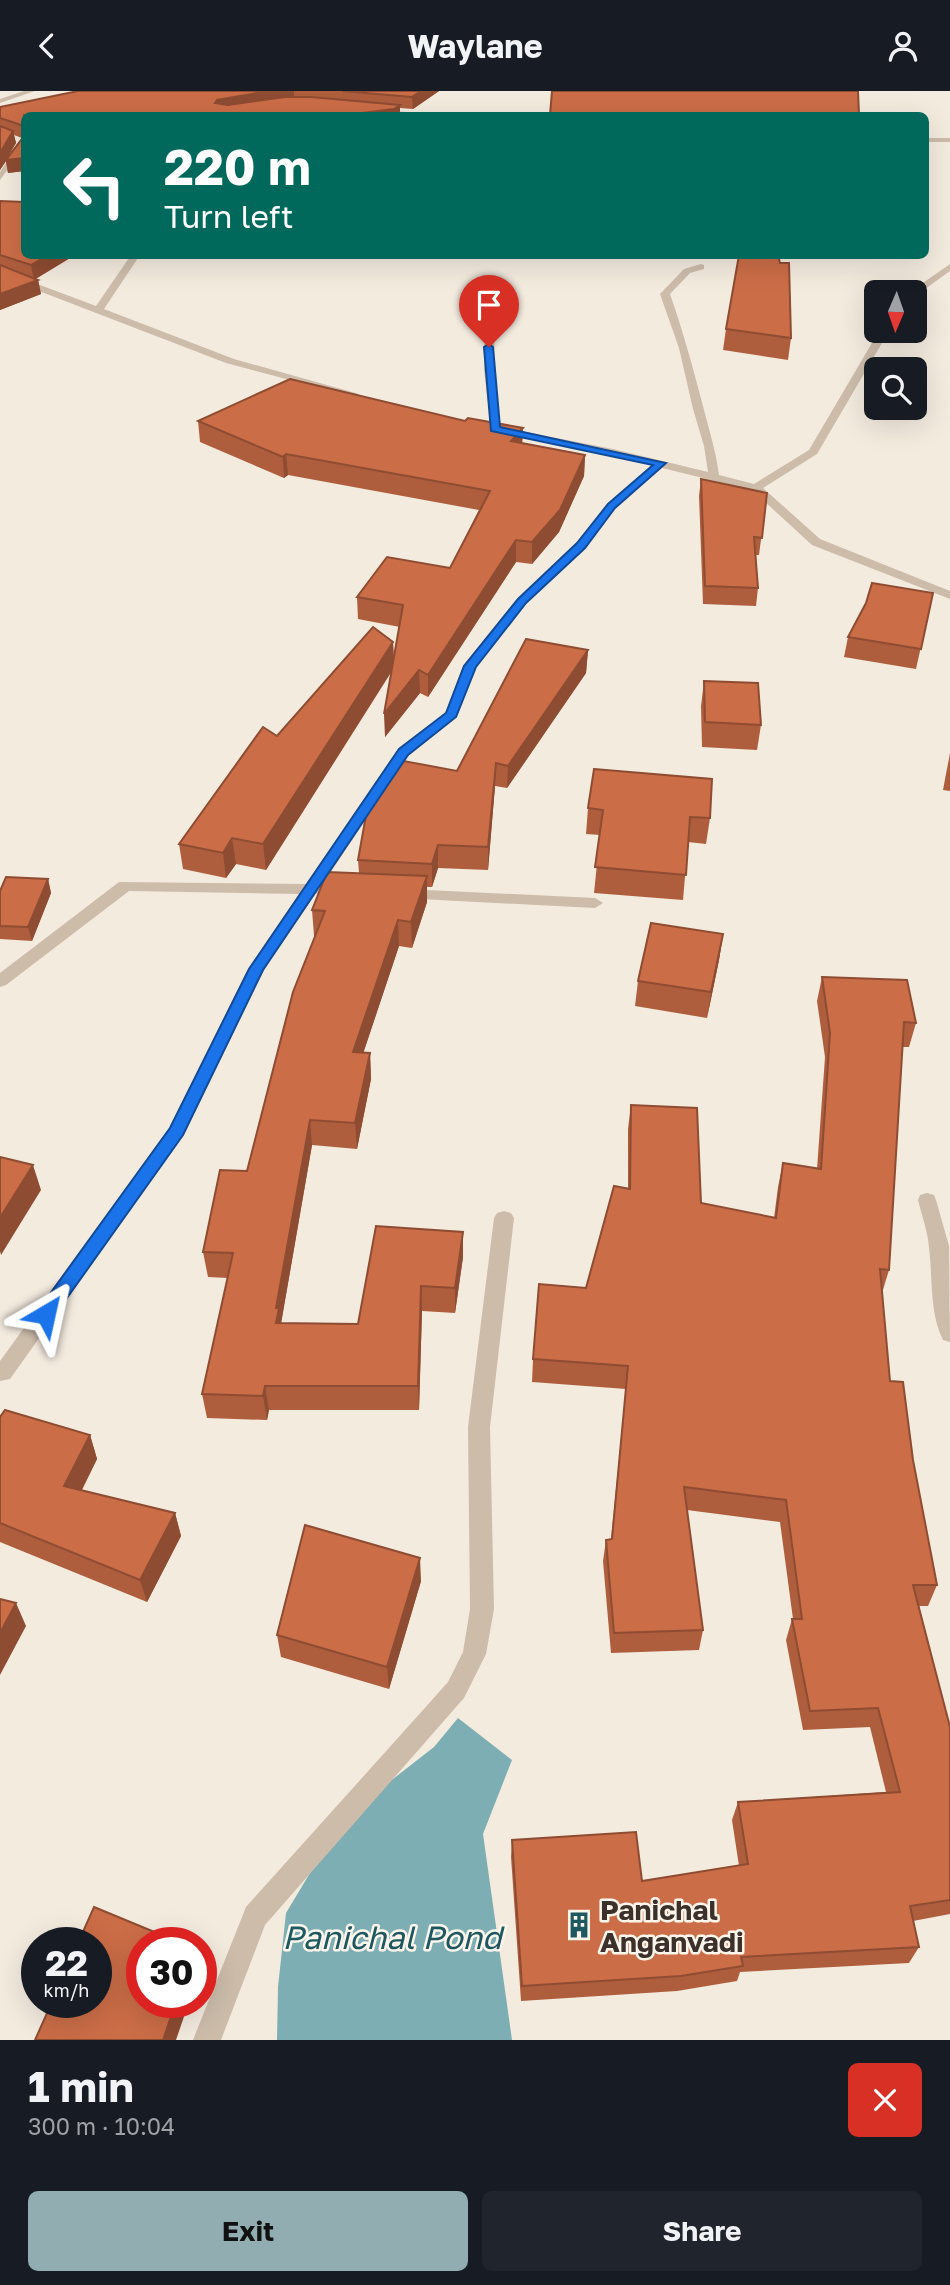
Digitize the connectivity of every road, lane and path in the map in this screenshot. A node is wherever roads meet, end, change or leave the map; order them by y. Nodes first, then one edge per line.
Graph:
1 (31, 91) edge
2 (0, 101) edge
3 (367, 111) edge
4 (381, 112) edge
5 (12, 137) edge
6 (929, 139) edge
7 (21, 140) edge
8 (950, 141) edge
9 (21, 146) edge
10 (0, 178) edge
11 (133, 259) edge
12 (701, 267) dead end
13 (950, 267) edge
14 (0, 273) edge
15 (928, 283) edge
16 (490, 306) dead end
17 (99, 309) junction
18 (877, 343) edge
19 (365, 397) edge
20 (482, 426) edge
21 (495, 429) junction
22 (661, 463) junction
23 (714, 478) junction
24 (756, 488) junction
25 (950, 595) edge
26 (311, 889) junction
27 (338, 890) edge
28 (392, 893) edge
29 (595, 903) dead end
30 (0, 981) edge
31 (927, 1200) dead end
32 (504, 1218) dead end
33 (950, 1334) edge
34 (0, 1372) edge
35 (207, 2040) edge

1 - 2 street
3 - 4 street
5 - 7 street
6 - 8 street
9 - 10 street
11 - 17 street
12 - 23 street
13 - 15 street
14 - 17 street
16 - 21 street
17 - 19 street
18 - 24 street
20 - 21 street
21 - 22 street
22 - 23 street
22 - 26 street
23 - 24 street
24 - 25 street
26 - 27 street
26 - 30 street
26 - 34 street
28 - 29 street
31 - 33 street
32 - 35 street

